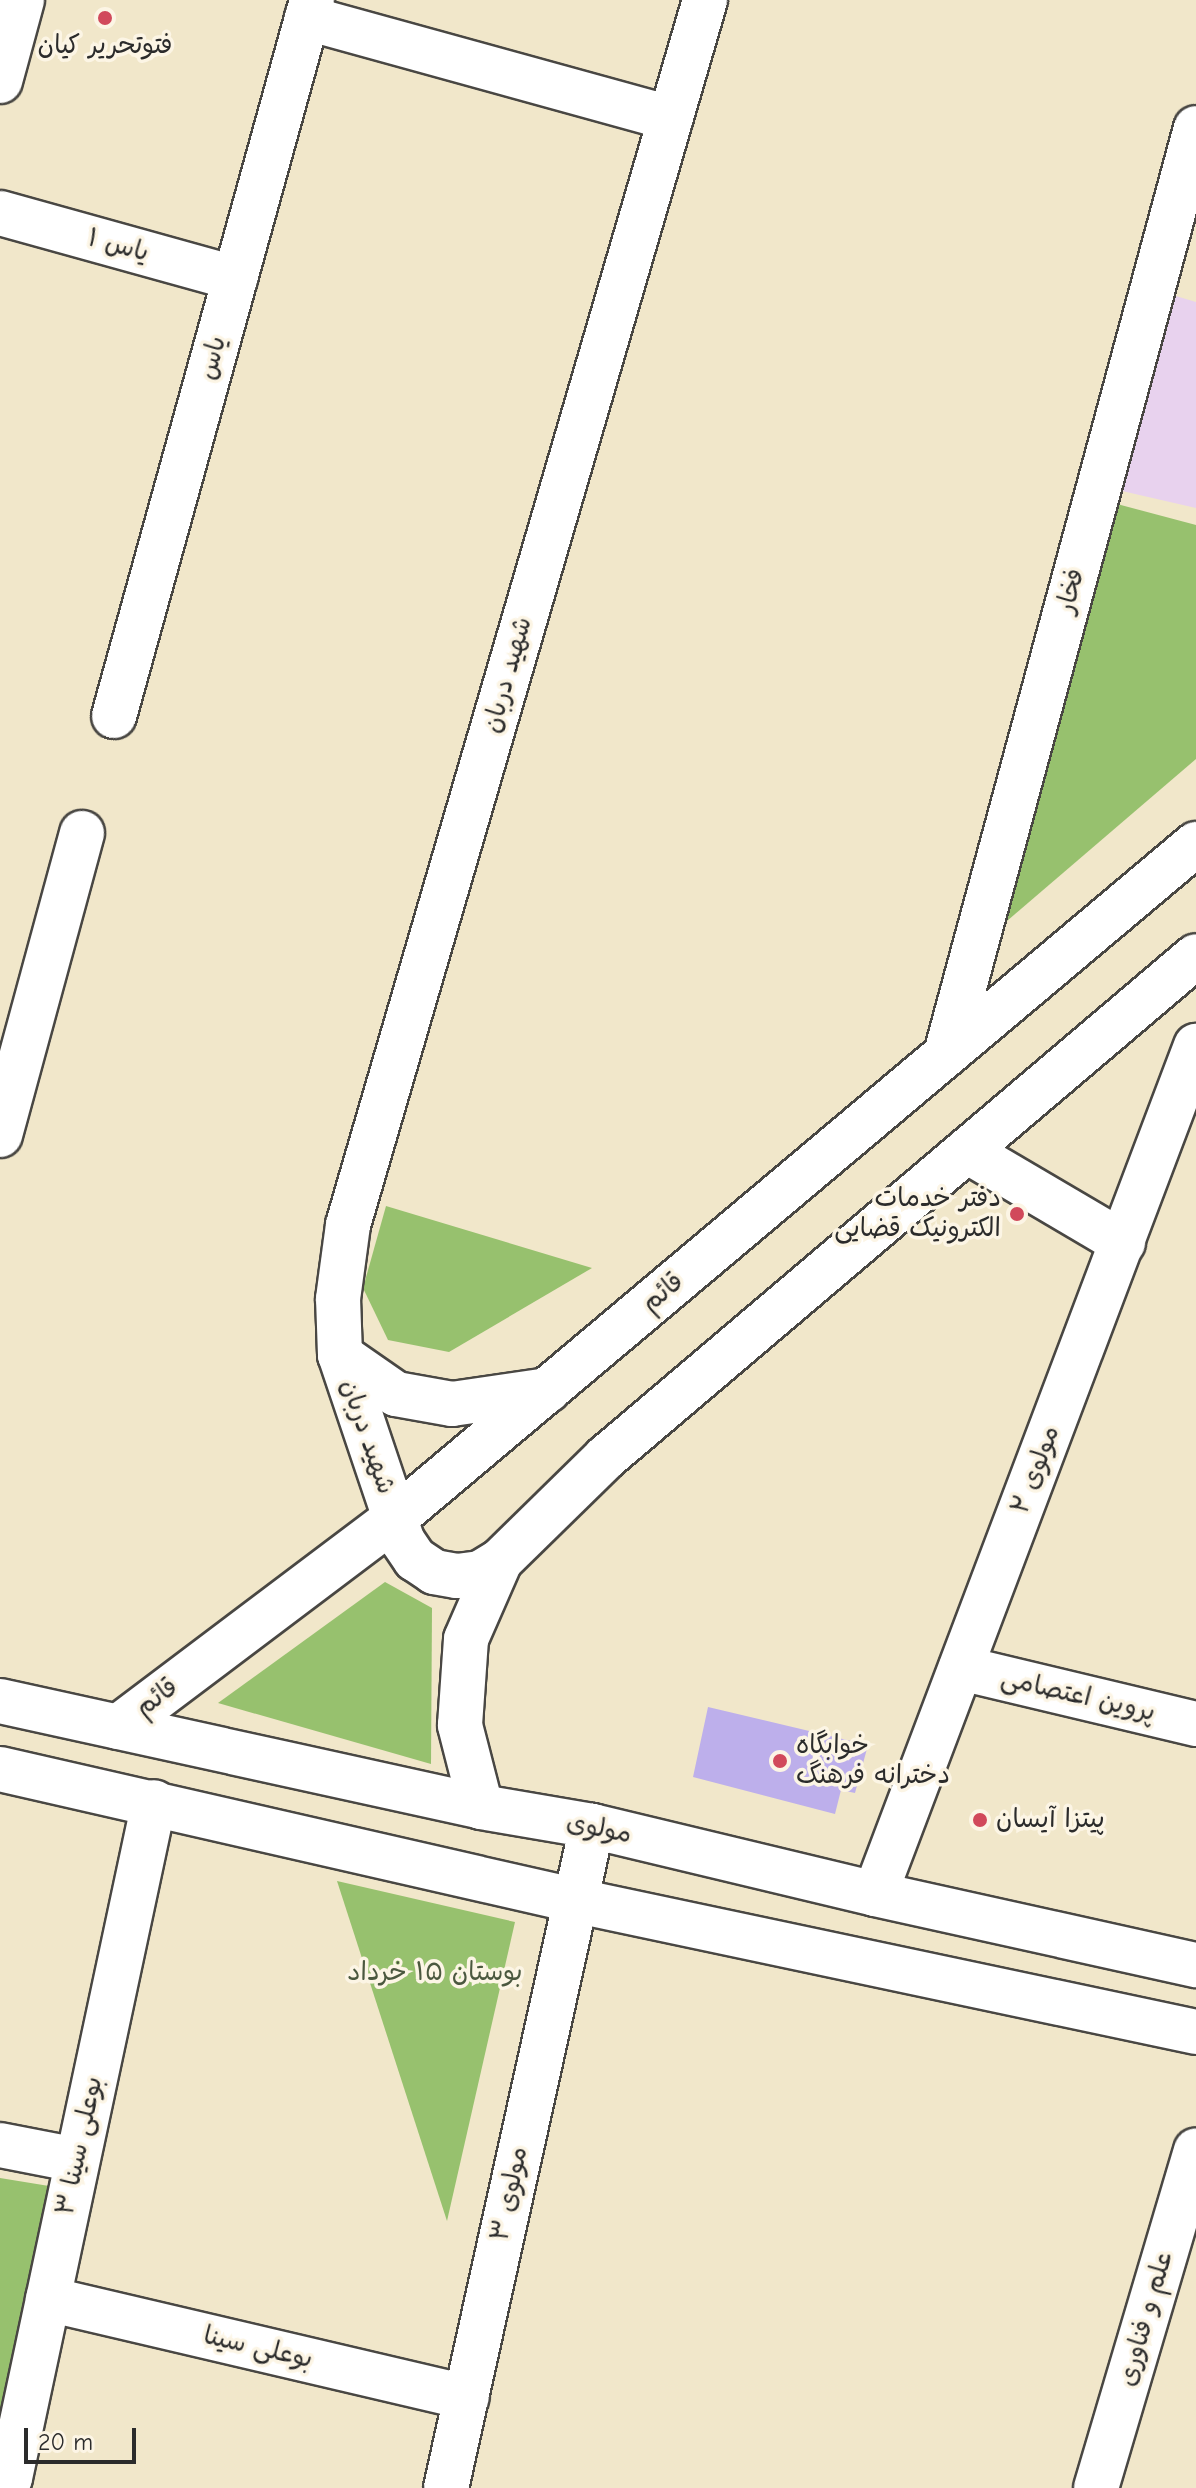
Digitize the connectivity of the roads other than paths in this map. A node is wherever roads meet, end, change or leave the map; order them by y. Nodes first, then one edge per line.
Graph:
1 (22, 0) edge
2 (705, 0) edge
3 (309, 9) edge
4 (0, 81) edge
5 (670, 118) junction
6 (1196, 128) edge
7 (0, 213) edge
8 (235, 278) junction
9 (114, 716) dead end
10 (82, 833) dead end
11 (1196, 844) edge
12 (1196, 956) edge
13 (1196, 1046) edge
14 (946, 1054) junction
15 (0, 1135) edge
16 (967, 1151) junction
17 (1123, 1243) junction
18 (340, 1355) junction
19 (548, 1390) junction
20 (395, 1518) junction
21 (500, 1561) junction
22 (961, 1668) junction
23 (0, 1701) edge
24 (1196, 1724) edge
25 (118, 1727) junction
26 (0, 1769) edge
27 (154, 1802) junction
28 (481, 1807) junction
29 (592, 1826) junction
30 (875, 1894) junction
31 (573, 1900) junction
32 (1196, 1965) edge
33 (1196, 2032) edge
34 (0, 2145) edge
35 (1196, 2150) edge
36 (77, 2160) junction
37 (48, 2299) junction
38 (467, 2397) junction
39 (0, 2488) edge
40 (446, 2488) edge
41 (1096, 2488) edge

1 - 4 street
2 - 5 street, شهید دربان
3 - 5 street
3 - 8 street, یاس
5 - 18 street, شهید دربان
6 - 14 street, فخار
7 - 8 street, یاس ۱
8 - 9 street, یاس
10 - 15 street
11 - 14 street, قائم
12 - 16 street
13 - 17 street, مولوی ۲
14 - 19 street, قائم
16 - 17 street
16 - 21 street
17 - 22 street, مولوی ۲
18 - 19 street, شهید دربان
18 - 20 street, شهید دربان
19 - 20 street, قائم
20 - 21 street, شهید دربان
20 - 25 street, قائم
21 - 28 street
22 - 24 street, پروین اعتصامی
22 - 30 street, مولوی ۲
23 - 25 street, مولوی
25 - 28 street, مولوی
26 - 27 street
27 - 31 street
27 - 36 street, بوعلی سینا ۳
28 - 29 street, مولوی
29 - 30 street, مولوی
29 - 31 street, مولوی ۳
30 - 32 street, مولوی
31 - 33 street
31 - 38 street, مولوی ۳
34 - 36 street
35 - 41 street, علم و فناوری
36 - 37 street, بوعلی سینا ۳
37 - 38 street, بوعلی سینا
37 - 39 street, بوعلی سینا ۳
38 - 40 street, مولوی ۳

